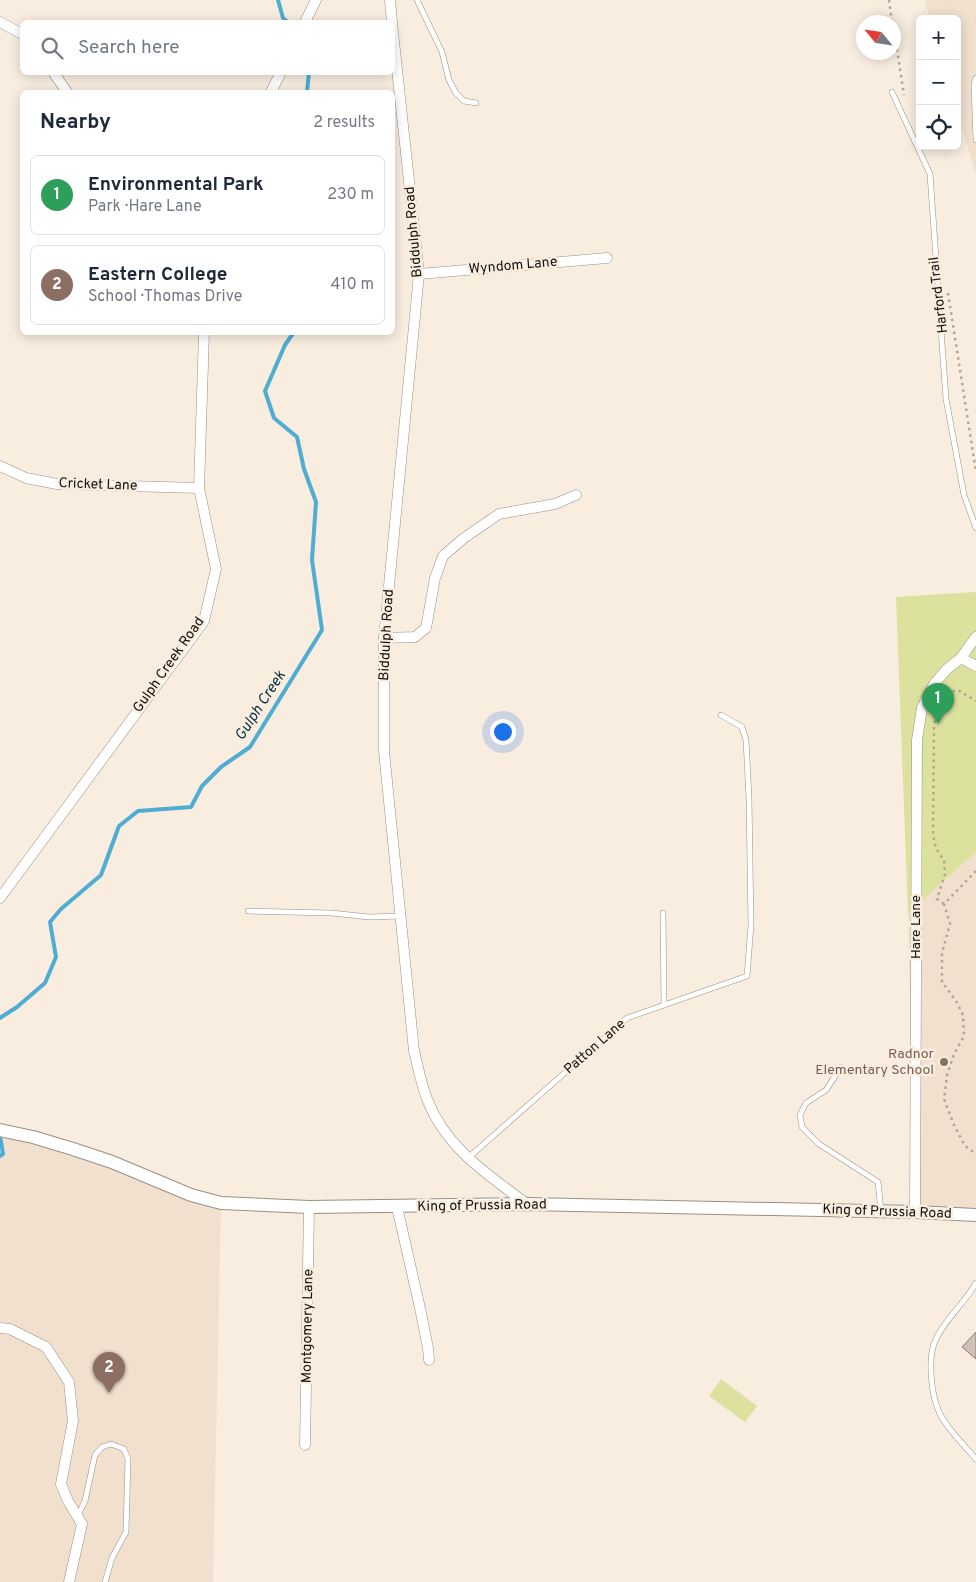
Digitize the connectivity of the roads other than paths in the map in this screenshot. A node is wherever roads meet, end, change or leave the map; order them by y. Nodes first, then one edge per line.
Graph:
1 (316, 0) edge
2 (390, 0) edge
3 (418, 0) edge
4 (307, 20) edge
5 (392, 20) edge
6 (0, 22) edge
7 (20, 33) edge
8 (395, 51) edge
9 (55, 75) edge
10 (280, 75) edge
11 (976, 78) edge
12 (66, 90) edge
13 (272, 90) edge
14 (892, 92) dead end
15 (476, 103) dead end
16 (976, 140) edge
17 (606, 258) dead end
18 (419, 274) junction
19 (204, 335) edge
20 (0, 466) edge
21 (199, 488) junction
22 (576, 495) dead end
23 (976, 528) edge
24 (976, 637) edge
25 (384, 638) junction
26 (961, 658) junction
27 (976, 666) edge
28 (721, 715) dead end
29 (0, 898) edge
30 (248, 911) dead end
31 (663, 913) dead end
32 (400, 916) junction
33 (664, 1004) junction
34 (841, 1067) dead end
35 (4, 1131) edge
36 (468, 1159) junction
37 (527, 1204) junction
38 (309, 1207) junction
39 (397, 1207) junction
40 (882, 1211) junction
41 (915, 1212) junction
42 (976, 1215) edge
43 (976, 1283) edge
44 (0, 1328) edge
45 (429, 1360) dead end
46 (306, 1445) dead end
47 (976, 1459) edge
48 (78, 1515) junction
49 (69, 1582) edge
50 (105, 1582) edge

1 - 4 street
2 - 5 street, Biddulph Road
3 - 15 lane
6 - 7 street
8 - 18 street, Biddulph Road
9 - 12 street
10 - 13 street
11 - 16 lane
14 - 23 lane
17 - 18 street, Wyndom Lane
18 - 25 street, Biddulph Road
19 - 21 street, Gulph Creek Road
20 - 21 street, Cricket Lane
21 - 29 street, Gulph Creek Road
22 - 25 street
24 - 26 street, Hare Lane
25 - 32 street, Biddulph Road
26 - 27 street
26 - 41 street, Hare Lane
28 - 33 lane, Patton Lane
30 - 32 lane
31 - 33 lane
32 - 36 street, Biddulph Road
33 - 36 lane, Patton Lane
34 - 40 lane
35 - 38 street, King of Prussia Road
36 - 37 street, Biddulph Road
37 - 39 street, King of Prussia Road
37 - 40 street, King of Prussia Road
38 - 39 street, King of Prussia Road
38 - 46 street, Montgomery Lane
39 - 45 street
40 - 41 street, King of Prussia Road
41 - 42 street, King of Prussia Road
43 - 47 lane
44 - 48 street
48 - 49 street
48 - 50 lane

